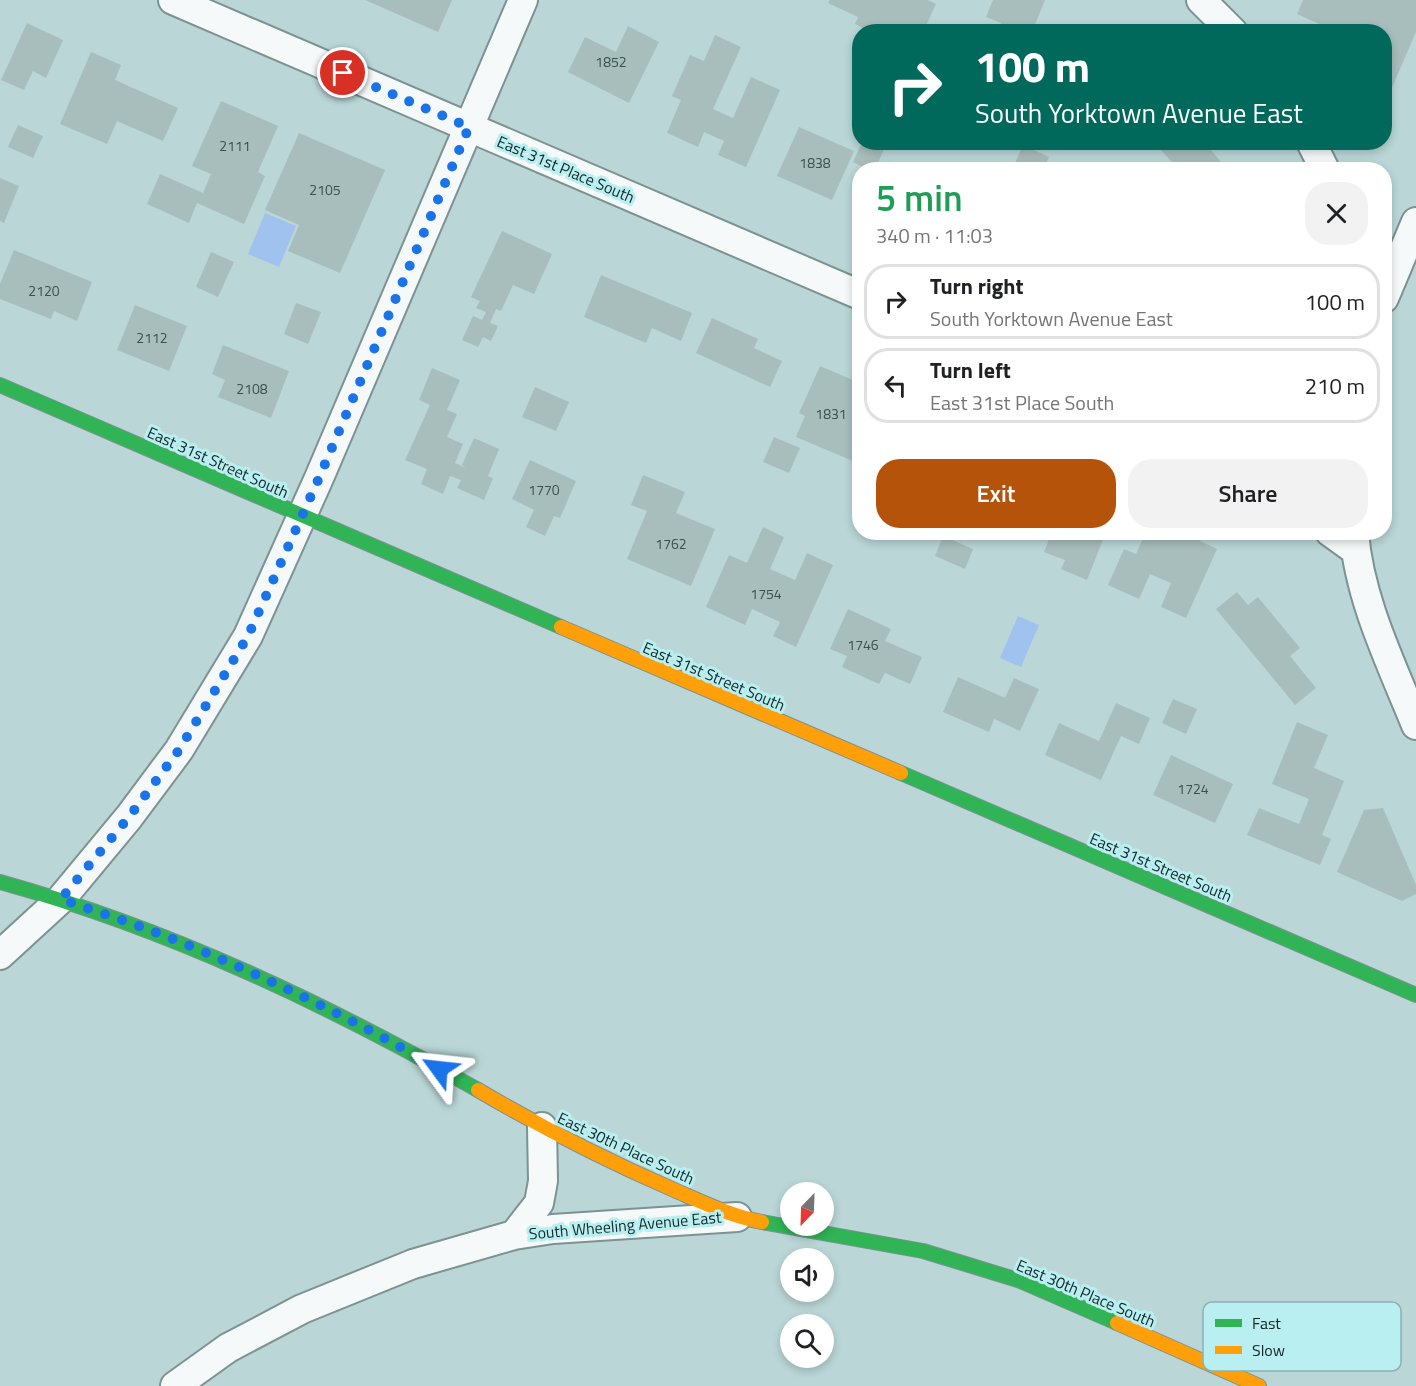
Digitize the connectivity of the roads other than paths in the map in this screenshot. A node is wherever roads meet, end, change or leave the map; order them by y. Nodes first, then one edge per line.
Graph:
1 (173, 0) edge
2 (523, 0) edge
3 (1201, 0) edge
4 (1225, 24) edge
5 (469, 127) junction
6 (1416, 222) edge
7 (1392, 261) edge
8 (852, 292) edge
9 (0, 385) edge
10 (302, 517) junction
11 (1355, 541) edge
12 (1416, 724) edge
13 (0, 882) edge
14 (61, 899) junction
15 (0, 955) edge
16 (1416, 995) edge
17 (542, 1127) junction
18 (737, 1217) junction
19 (513, 1234) junction
20 (1203, 1361) edge
21 (1225, 1371) edge
22 (175, 1386) edge
23 (1259, 1386) edge

1 - 5 street, East 31st Place South
2 - 5 street
3 - 4 street
5 - 8 street, East 31st Place South
5 - 10 street
6 - 7 street
9 - 10 main road, East 31st Street South
10 - 14 street
10 - 16 main road, East 31st Street South
11 - 12 street
13 - 14 main road, East 30th Place South
14 - 15 street
14 - 17 main road, East 30th Place South
17 - 18 main road, East 30th Place South
17 - 19 street, South Wheeling Avenue East
18 - 19 street, South Wheeling Avenue East
18 - 20 main road, East 30th Place South
19 - 22 street, South Wheeling Avenue East
21 - 23 main road, East 30th Place South

